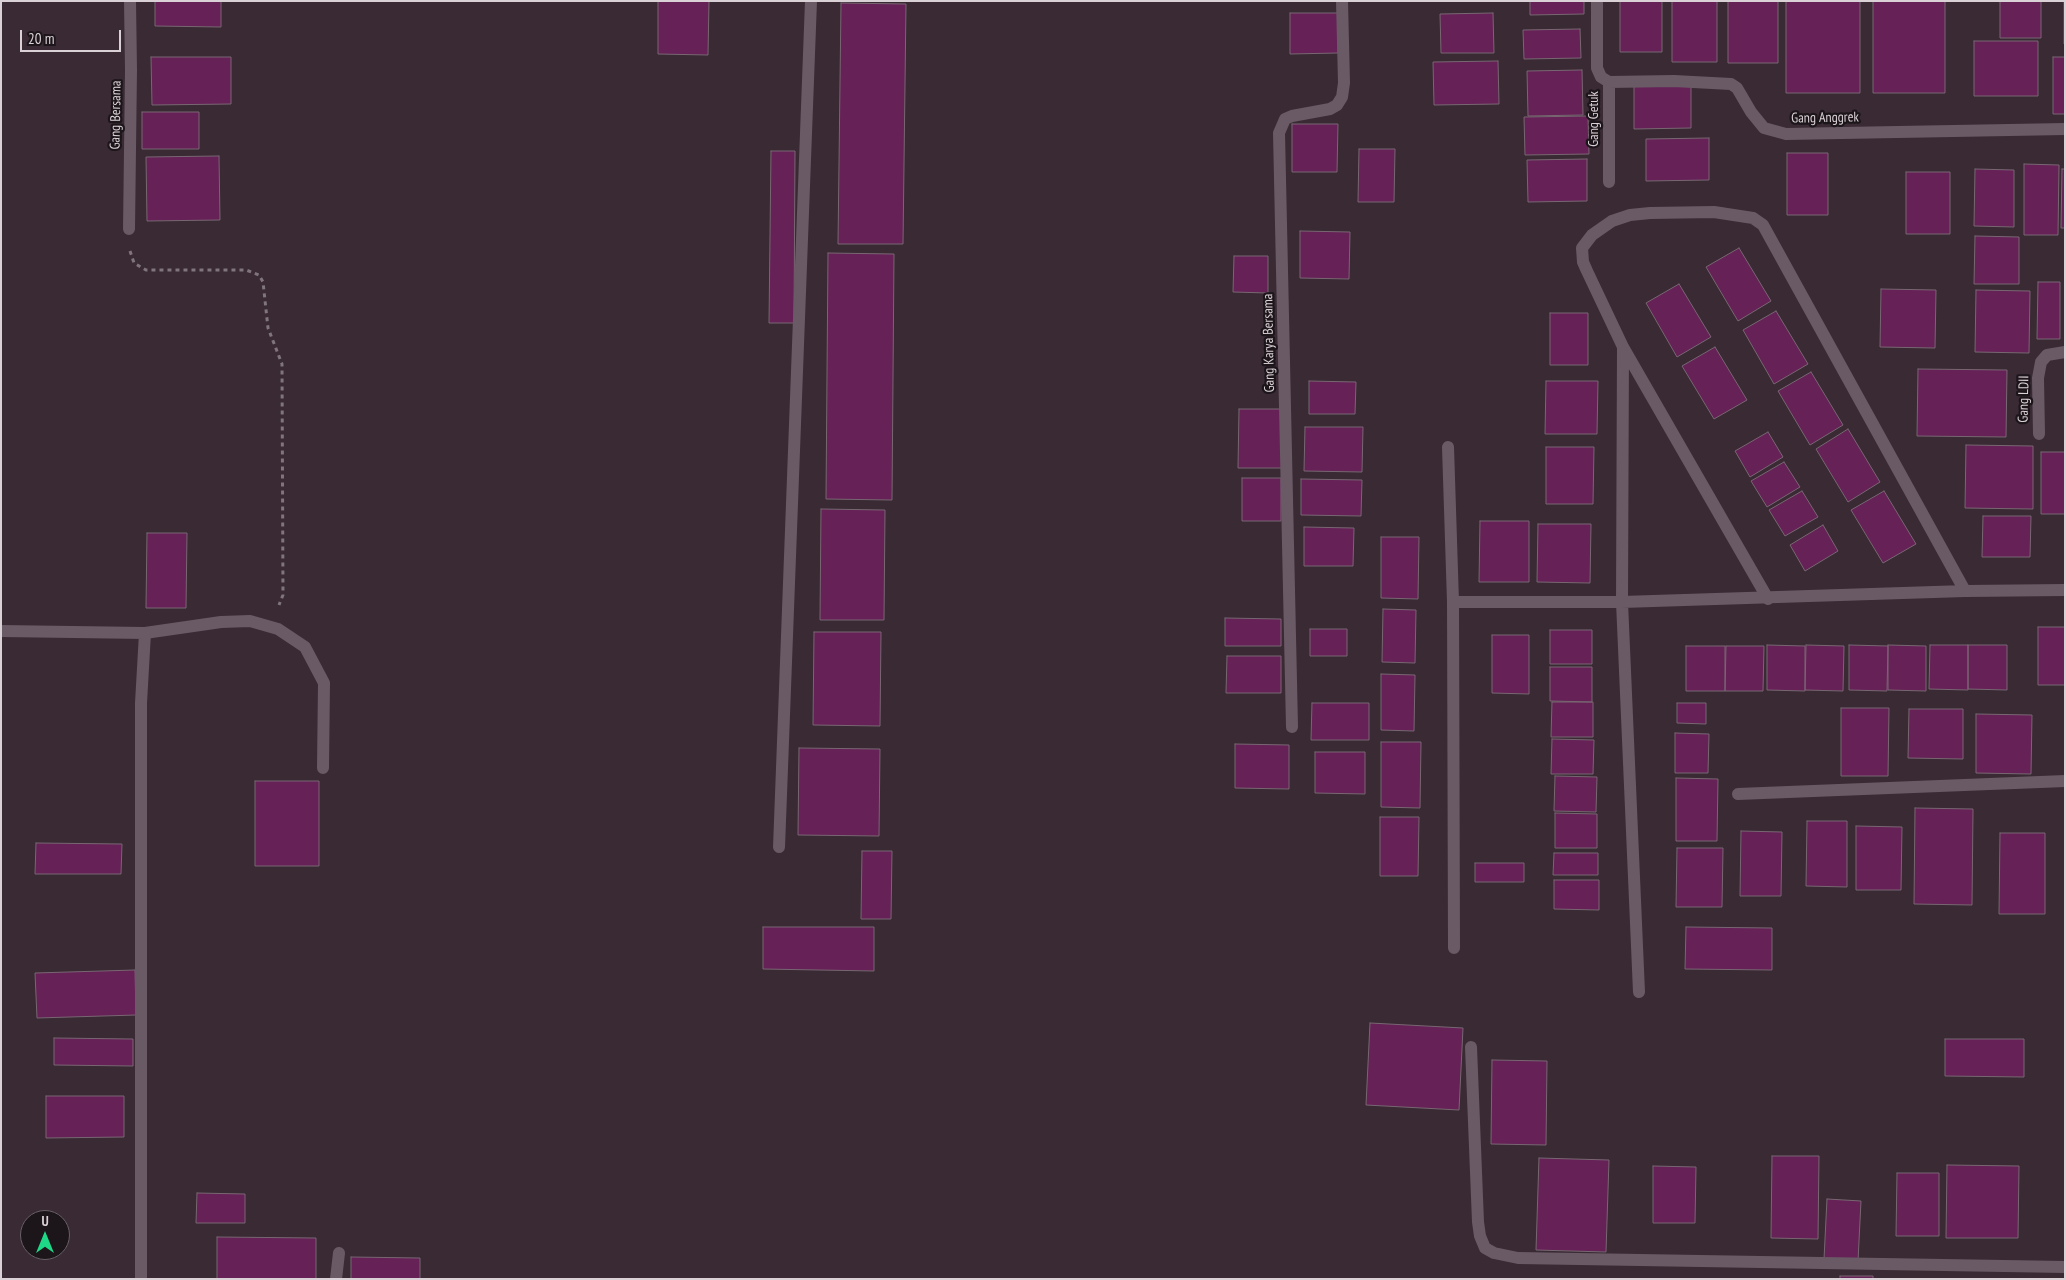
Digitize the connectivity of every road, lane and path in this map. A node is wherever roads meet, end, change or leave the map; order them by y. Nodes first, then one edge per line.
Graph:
1 (130, 1) edge
2 (811, 1) edge
3 (1342, 1) edge
4 (1597, 1) edge
5 (1609, 82) junction
6 (2065, 129) edge
7 (1609, 182) dead end
8 (129, 229) joint
9 (1623, 347) junction
10 (2065, 352) edge
11 (2039, 434) dead end
12 (1448, 447) dead end
13 (2065, 590) edge
14 (1965, 591) junction
15 (1768, 599) junction
16 (1453, 602) junction
17 (1622, 602) junction
18 (250, 621) junction
19 (1, 631) edge
20 (145, 633) junction
21 (1292, 727) dead end
22 (323, 768) dead end
23 (2065, 780) edge
24 (1738, 794) dead end
25 (779, 847) dead end
26 (1454, 948) dead end
27 (1639, 992) dead end
28 (1471, 1047) dead end
29 (339, 1253) dead end
30 (2065, 1267) edge
31 (141, 1279) edge
32 (336, 1279) edge

1 - 8 street, Gang Bersama
2 - 25 street
3 - 21 street, Gang Karya Bersama
4 - 5 street, Gang Getuk
5 - 6 street, Gang Anggrek
5 - 7 street, Gang Getuk
8 - 18 path
9 - 14 street
9 - 15 street
9 - 17 street
10 - 11 street, Gang LDII
12 - 16 street
13 - 14 street
14 - 15 street
15 - 17 street
16 - 17 street
16 - 26 street
17 - 27 street
18 - 20 street
18 - 22 street
19 - 20 street
20 - 31 street
23 - 24 street
28 - 30 street
29 - 32 street

